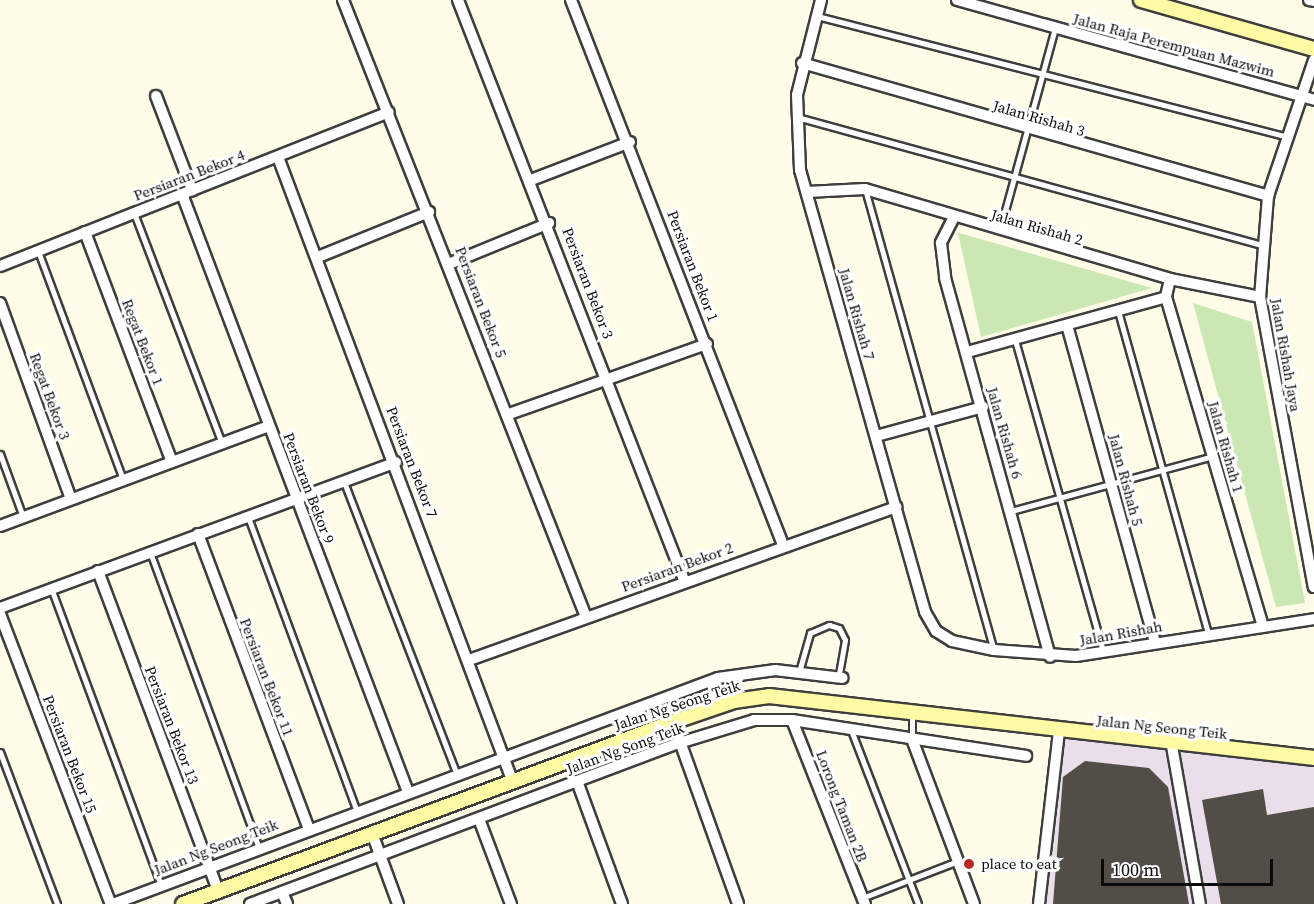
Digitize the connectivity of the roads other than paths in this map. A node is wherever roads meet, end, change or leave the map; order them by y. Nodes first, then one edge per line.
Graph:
1 (343, 0) edge
2 (458, 0) edge
3 (572, 0) edge
4 (821, 0) edge
5 (957, 0) edge
6 (1141, 0) edge
7 (1309, 0) edge
8 (1314, 1) edge
9 (816, 16) junction
10 (1055, 28) junction
11 (1314, 49) edge
12 (1314, 60) edge
13 (802, 63) junction
14 (1041, 76) junction
15 (156, 96) dead end
16 (1302, 96) junction
17 (1314, 100) edge
18 (388, 112) junction
19 (796, 116) junction
20 (1026, 130) junction
21 (1288, 137) junction
22 (630, 142) junction
23 (278, 156) junction
24 (1014, 177) junction
25 (531, 180) junction
26 (865, 189) junction
27 (187, 192) junction
28 (807, 192) junction
29 (1268, 196) junction
30 (429, 212) junction
31 (134, 213) junction
32 (953, 219) junction
33 (549, 223) junction
34 (86, 232) junction
35 (999, 232) junction
36 (1262, 245) junction
37 (38, 251) junction
38 (318, 257) junction
39 (451, 262) junction
40 (0, 266) edge
41 (1170, 279) junction
42 (1166, 297) junction
43 (1260, 297) junction
44 (0, 303) edge
45 (1118, 311) junction
46 (1067, 325) junction
47 (1015, 340) junction
48 (707, 344) junction
49 (967, 352) junction
50 (609, 378) junction
51 (983, 407) junction
52 (509, 414) junction
53 (930, 421) junction
54 (269, 426) junction
55 (876, 436) junction
56 (222, 444) junction
57 (0, 454) edge
58 (1213, 456) junction
59 (172, 462) junction
60 (396, 462) junction
61 (1162, 469) junction
62 (123, 480) junction
63 (344, 480) junction
64 (1111, 483) junction
65 (1059, 497) junction
66 (297, 498) junction
67 (71, 499) junction
68 (896, 507) junction
69 (1011, 510) junction
70 (247, 516) junction
71 (24, 518) junction
72 (0, 526) edge
73 (198, 534) junction
74 (783, 544) junction
75 (1310, 546) edge
76 (150, 552) junction
77 (98, 571) junction
78 (684, 580) junction
79 (1314, 587) edge
80 (51, 588) junction
81 (0, 608) edge
82 (0, 614) edge
83 (586, 617) junction
84 (1314, 619) edge
85 (1262, 623) junction
86 (936, 631) joint
87 (1208, 634) junction
88 (1155, 643) junction
89 (993, 650) junction
90 (1102, 652) junction
91 (1050, 657) junction
92 (469, 660) junction
93 (799, 673) junction
94 (841, 678) joint
95 (912, 711) junction
96 (792, 720) junction
97 (673, 722) junction
98 (850, 729) junction
99 (1059, 732) junction
100 (912, 739) junction
101 (679, 743) junction
102 (1172, 746) junction
103 (0, 752) edge
104 (1026, 756) dead end
105 (504, 758) junction
106 (1314, 758) edge
107 (457, 775) junction
108 (512, 780) junction
109 (577, 781) junction
110 (408, 792) junction
111 (357, 812) junction
112 (478, 819) junction
113 (309, 830) junction
114 (372, 833) junction
115 (259, 849) junction
116 (379, 854) junction
117 (958, 861) junction
118 (209, 867) junction
119 (908, 880) junction
120 (161, 885) junction
121 (218, 890) junction
122 (282, 892) junction
123 (863, 901) edge
124 (57, 904) edge
125 (112, 904) edge
126 (183, 904) edge
127 (250, 904) edge
128 (287, 904) edge
129 (398, 904) edge
130 (511, 904) edge
131 (622, 904) edge
132 (738, 904) edge
133 (918, 904) edge
134 (974, 904) edge
135 (1039, 904) edge
136 (1200, 904) edge

1 - 18 street, Persiaran Bekor 5
2 - 25 street, Persiaran Bekor 3
3 - 22 street, Persiaran Bekor 1
4 - 9 street, Jalan Rishah 7
5 - 10 street, Jalan Raja Perempuan Mazwim
6 - 11 main road
7 - 8 street
9 - 13 street, Jalan Rishah 7
9 - 14 lane
10 - 14 lane
10 - 16 street, Jalan Raja Perempuan Mazwim
12 - 16 street, Jalan Rishah Jaya
13 - 19 street, Jalan Rishah 7
13 - 20 street, Jalan Rishah 3
14 - 20 lane
14 - 21 lane
15 - 27 street, Persiaran Bekor 9
16 - 17 street, Jalan Raja Perempuan Mazwim
16 - 21 street, Jalan Rishah Jaya
18 - 23 street, Persiaran Bekor 4
18 - 30 street, Persiaran Bekor 5
19 - 24 lane
19 - 28 street, Jalan Rishah 7
20 - 24 lane
20 - 29 street, Jalan Rishah 3
21 - 29 street, Jalan Rishah Jaya
22 - 25 street
22 - 48 street, Persiaran Bekor 1
23 - 27 street, Persiaran Bekor 4
23 - 38 street, Persiaran Bekor 7
24 - 35 lane
24 - 36 lane
25 - 33 street, Persiaran Bekor 3
26 - 28 street, Jalan Rishah 2
26 - 32 street, Jalan Rishah 2
26 - 53 lane
27 - 31 street, Persiaran Bekor 4
27 - 54 street, Persiaran Bekor 9
28 - 55 street, Jalan Rishah 7
29 - 36 street, Jalan Rishah Jaya
30 - 38 street
30 - 39 street, Persiaran Bekor 5
31 - 34 street, Persiaran Bekor 4
31 - 56 lane
32 - 35 street, Jalan Rishah 2
32 - 49 street, Jalan Rishah 6
33 - 39 street
33 - 50 street, Persiaran Bekor 3
34 - 37 street, Persiaran Bekor 4
34 - 59 street, Regat Bekor 1
35 - 41 street, Jalan Rishah 2
36 - 43 street, Jalan Rishah Jaya
37 - 40 street, Persiaran Bekor 4
37 - 62 lane
38 - 60 street, Persiaran Bekor 7
39 - 52 street, Persiaran Bekor 5
41 - 42 street, Jalan Rishah 1
41 - 43 street, Jalan Rishah 2
42 - 45 street
42 - 58 street, Jalan Rishah 1
43 - 75 street, Jalan Rishah Jaya
44 - 67 street, Regat Bekor 3
45 - 46 street
45 - 61 lane
46 - 47 street
46 - 64 street, Jalan Rishah 5
47 - 49 street
47 - 65 lane
48 - 50 street
48 - 74 street, Persiaran Bekor 1
49 - 51 street, Jalan Rishah 6
50 - 52 street
50 - 78 street, Persiaran Bekor 3
51 - 53 street
51 - 69 street, Jalan Rishah 6
52 - 83 street, Persiaran Bekor 5
53 - 55 street
53 - 89 lane
54 - 56 street
54 - 66 street, Persiaran Bekor 9
55 - 68 street, Jalan Rishah 7
56 - 59 street
57 - 71 lane
58 - 61 lane
58 - 85 street, Jalan Rishah 1
59 - 62 street
60 - 63 street
60 - 92 street, Persiaran Bekor 7
61 - 64 lane
61 - 87 lane
62 - 67 street
63 - 66 street
63 - 107 lane
64 - 65 lane
64 - 88 street, Jalan Rishah 5
65 - 69 lane
65 - 90 lane
66 - 70 street
66 - 110 street, Persiaran Bekor 9
67 - 71 street
68 - 74 street, Persiaran Bekor 2
68 - 86 street, Jalan Rishah 7
69 - 91 street, Jalan Rishah 6
70 - 73 street
70 - 111 lane
71 - 72 street
73 - 76 street
73 - 113 street, Persiaran Bekor 11
74 - 78 street, Persiaran Bekor 2
75 - 79 street, Jalan Rishah Jaya
76 - 77 street
76 - 115 lane
77 - 80 street
77 - 118 street, Persiaran Bekor 13
78 - 83 street, Persiaran Bekor 2
80 - 81 street
80 - 120 lane
82 - 125 street, Persiaran Bekor 15
83 - 92 street, Persiaran Bekor 2
84 - 85 street, Jalan Rishah
85 - 87 street, Jalan Rishah
86 - 89 street, Jalan Rishah
87 - 88 street, Jalan Rishah
88 - 90 street, Jalan Rishah
89 - 91 street, Jalan Rishah
90 - 91 street, Jalan Rishah
92 - 105 street, Persiaran Bekor 7
93 - 94 street, Jalan Ng Seong Teik
93 - 94 lane
93 - 105 street, Jalan Ng Seong Teik
95 - 97 main road, Jalan Ng Seong Teik
95 - 99 main road, Jalan Ng Seong Teik
95 - 100 lane
96 - 98 street, Jalan Ng Song Teik
96 - 101 street, Jalan Ng Song Teik
96 - 123 street, Lorong Taman 2B
97 - 101 street
97 - 108 main road, Jalan Ng Seong Teik
98 - 100 street, Jalan Ng Song Teik
98 - 119 lane
99 - 102 main road, Jalan Ng Seong Teik
99 - 135 street
100 - 104 street, Jalan Ng Song Teik
100 - 117 street
101 - 109 street, Jalan Ng Song Teik
101 - 132 street
102 - 106 main road, Jalan Ng Seong Teik
102 - 136 street
103 - 124 lane
105 - 107 street, Jalan Ng Seong Teik
105 - 108 street, Persiaran Bekor 7
107 - 110 street, Jalan Ng Seong Teik
108 - 114 main road, Jalan Ng Seong Teik
109 - 112 street, Jalan Ng Song Teik
109 - 131 street
110 - 111 street, Jalan Ng Seong Teik
111 - 113 street, Jalan Ng Seong Teik
112 - 116 street, Jalan Ng Song Teik
112 - 130 street
113 - 115 street, Jalan Ng Seong Teik
114 - 116 street
114 - 121 main road, Jalan Ng Seong Teik
115 - 118 street, Jalan Ng Seong Teik
116 - 122 street, Jalan Ng Song Teik
116 - 129 street
117 - 119 lane
117 - 134 street
118 - 120 street, Jalan Ng Seong Teik
118 - 121 street, Persiaran Bekor 13
119 - 123 lane
119 - 133 lane
120 - 125 street, Jalan Ng Seong Teik
121 - 126 main road, Jalan Ng Seong Teik
122 - 127 street, Jalan Ng Song Teik
122 - 128 street

